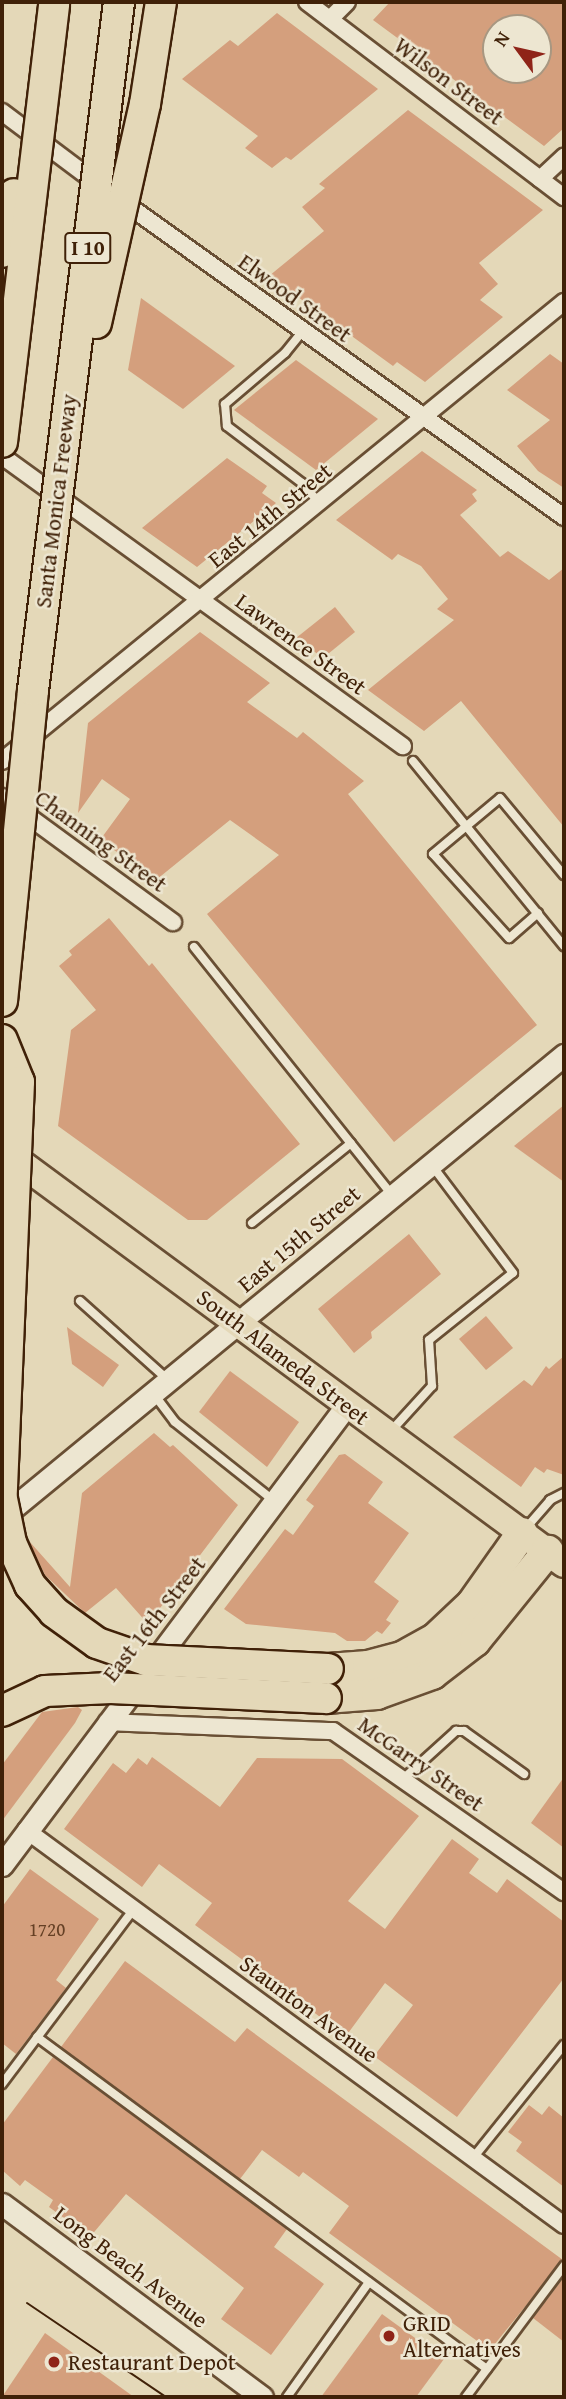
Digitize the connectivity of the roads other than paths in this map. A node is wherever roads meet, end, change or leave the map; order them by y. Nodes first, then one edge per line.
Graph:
1 (119, 2) edge
2 (161, 2) edge
3 (307, 2) edge
4 (347, 2) edge
5 (55, 3) edge
6 (330, 19) junction
7 (2, 112) edge
8 (564, 157) edge
9 (540, 179) junction
10 (564, 197) edge
11 (2, 251) edge
12 (564, 302) edge
13 (302, 332) junction
14 (423, 419) junction
15 (2, 442) edge
16 (2, 456) edge
17 (57, 494) junction
18 (320, 504) junction
19 (564, 517) edge
20 (202, 600) junction
21 (403, 746) dead end
22 (2, 761) edge
23 (413, 761) dead end
24 (2, 797) edge
25 (465, 825) junction
26 (564, 876) edge
27 (538, 913) junction
28 (173, 922) dead end
29 (564, 946) edge
30 (194, 947) dead end
31 (2, 1001) edge
32 (2, 1040) edge
33 (564, 1055) edge
34 (351, 1143) junction
35 (2, 1149) edge
36 (431, 1164) junction
37 (393, 1195) junction
38 (251, 1223) dead end
39 (80, 1301) dead end
40 (238, 1324) junction
41 (161, 1386) junction
42 (346, 1406) junction
43 (387, 1435) junction
44 (564, 1493) edge
45 (2, 1496) edge
46 (275, 1502) junction
47 (2, 1517) edge
48 (522, 1533) junction
49 (556, 1557) edge
50 (327, 1684) junction
51 (2, 1711) edge
52 (107, 1722) junction
53 (524, 1774) dead end
54 (403, 1779) junction
55 (26, 1830) junction
56 (2, 1865) edge
57 (564, 1892) edge
58 (134, 1909) junction
59 (37, 2037) junction
60 (564, 2045) edge
61 (2, 2084) edge
62 (473, 2158) junction
63 (2, 2204) edge
64 (564, 2225) edge
65 (564, 2266) edge
66 (369, 2282) junction
67 (487, 2369) junction
68 (262, 2397) edge
69 (287, 2397) edge
70 (466, 2397) edge

1 - 17 highway, Santa Monica Freeway / I 10, bridge
2 - 17 highway, bridge
3 - 6 street, Wilson Street
4 - 6 street
5 - 11 highway, bridge
5 - 15 highway, bridge
6 - 9 street, Wilson Street
7 - 13 street, Elwood Street
8 - 9 street
9 - 10 street, Wilson Street
12 - 14 street, East 14th Street
13 - 14 street, Elwood Street
13 - 18 lane
14 - 18 street, East 14th Street
14 - 19 street, Elwood Street
16 - 20 street, Lawrence Street
17 - 31 highway, Santa Monica Freeway / I 10, bridge
18 - 20 street, East 14th Street
20 - 21 street, Lawrence Street
20 - 22 street, East 14th Street
23 - 25 lane
24 - 28 street, Channing Street
25 - 26 lane
25 - 27 lane
25 - 27 lane
27 - 29 lane
30 - 34 lane
32 - 45 highway, bridge
33 - 36 street, East 15th Street
34 - 37 lane
34 - 38 lane
35 - 40 main road, South Alameda Street
36 - 37 street, East 15th Street
36 - 43 lane
37 - 40 street, East 15th Street
39 - 41 lane
40 - 41 street, East 15th Street
40 - 42 main road, South Alameda Street
41 - 46 lane
41 - 47 street, East 15th Street
42 - 43 main road, South Alameda Street
42 - 46 street, East 16th Street
43 - 48 main road, South Alameda Street
44 - 48 lane
45 - 50 highway, bridge
46 - 52 street, East 16th Street
48 - 49 main road, South Alameda Street
48 - 50 highway
49 - 50 highway
50 - 51 highway, bridge
52 - 54 street, McGarry Street
52 - 55 street, East 16th Street
53 - 54 lane
54 - 57 street, McGarry Street
55 - 56 street, East 16th Street
55 - 58 street, Staunton Avenue
58 - 59 lane
58 - 62 street, Staunton Avenue
59 - 61 lane
59 - 66 lane
60 - 62 lane
62 - 64 street, Staunton Avenue
63 - 68 street, Long Beach Avenue
65 - 67 lane
66 - 67 lane
66 - 69 lane
67 - 70 lane

